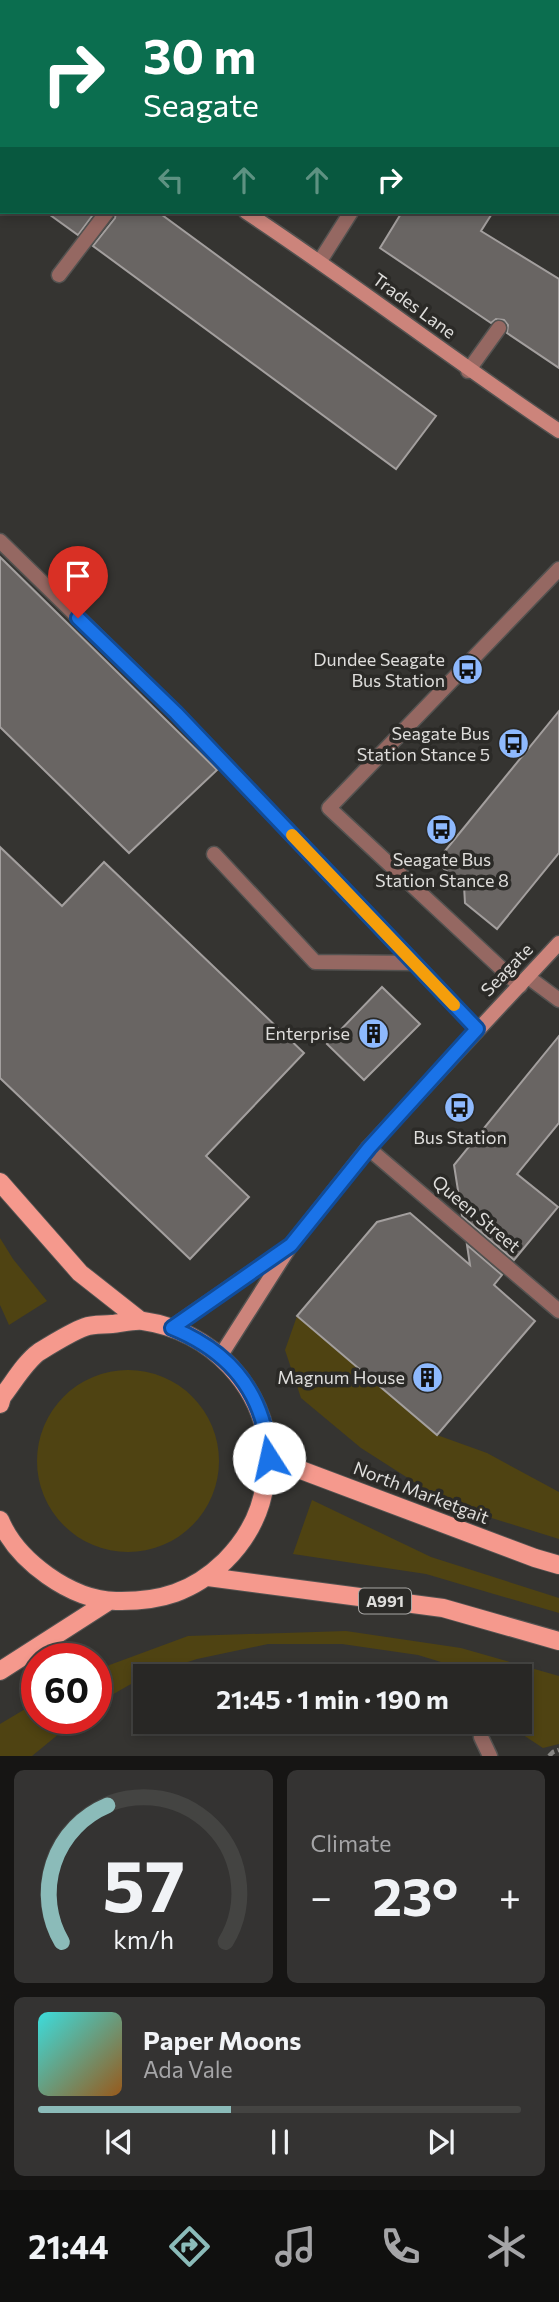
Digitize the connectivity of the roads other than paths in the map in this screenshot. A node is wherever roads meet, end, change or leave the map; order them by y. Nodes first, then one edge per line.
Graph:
1 (105, 214) edge
2 (249, 214) edge
3 (350, 214) edge
4 (320, 261) junction
5 (59, 275) dead end
6 (499, 328) dead end
7 (468, 371) junction
8 (559, 431) edge
9 (0, 541) edge
10 (559, 569) edge
11 (214, 854) dead end
12 (559, 943) edge
13 (414, 963) junction
14 (524, 982) junction
15 (559, 1000) edge
16 (477, 1029) junction
17 (369, 1148) junction
18 (0, 1182) edge
19 (291, 1245) junction
20 (559, 1311) edge
21 (141, 1321) junction
22 (172, 1328) junction
23 (221, 1355) junction
24 (1, 1397) edge
25 (269, 1458) junction
26 (0, 1523) edge
27 (559, 1565) edge
28 (208, 1577) junction
29 (109, 1601) junction
30 (559, 1641) edge
31 (0, 1671) edge
32 (481, 1737) dead end
33 (490, 1756) edge

1 - 5 street
2 - 4 street, Trades Lane
3 - 4 street
4 - 7 street, Trades Lane
6 - 7 street
7 - 8 street, Trades Lane
9 - 13 street
10 - 14 street
11 - 13 street
12 - 14 street, Seagate
13 - 16 street
14 - 15 street
14 - 16 street, Seagate
16 - 17 street, Seagate
17 - 19 street, Seagate
17 - 20 street, Queen Street
18 - 21 main road
19 - 22 street, Seagate
19 - 23 street, Seagate
21 - 22 main road
21 - 24 main road
22 - 23 main road
23 - 25 main road
25 - 27 main road, North Marketgait
25 - 28 main road
26 - 29 main road
28 - 29 main road
28 - 30 main road, A991
29 - 31 main road
32 - 33 street

